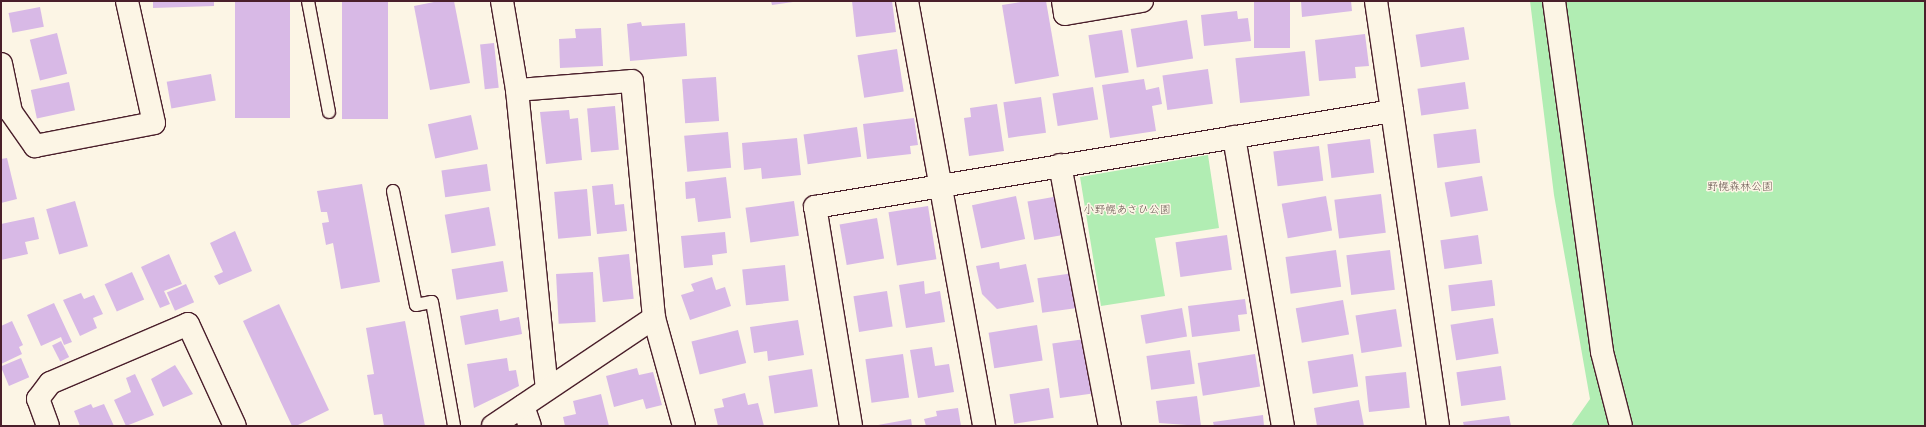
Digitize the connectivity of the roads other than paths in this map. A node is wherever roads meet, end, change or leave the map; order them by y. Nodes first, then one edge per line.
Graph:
1 (127, 1) edge
2 (308, 1) edge
3 (502, 1) edge
4 (907, 1) edge
5 (1063, 1) edge
6 (1142, 1) edge
7 (1376, 1) edge
8 (1554, 1) edge
9 (1, 64) edge
10 (517, 90) junction
11 (1392, 111) junction
12 (329, 112) dead end
13 (1234, 137) junction
14 (1060, 165) junction
15 (939, 187) junction
16 (393, 191) dead end
17 (654, 318) junction
18 (547, 388) junction
19 (526, 416) edge
20 (48, 426) edge
21 (235, 426) edge
22 (454, 426) edge
23 (493, 426) edge
24 (684, 426) edge
25 (851, 426) edge
26 (984, 426) edge
27 (1110, 426) edge
28 (1282, 426) edge
29 (1438, 426) edge
30 (1621, 426) edge

1 - 9 street
2 - 12 lane
3 - 10 street
4 - 15 street
5 - 6 street
7 - 11 street
8 - 30 street
10 - 17 street
10 - 18 street
11 - 13 street
11 - 29 street
13 - 14 street
13 - 28 street
14 - 15 street
14 - 27 street
15 - 25 street
15 - 26 street
16 - 22 lane
17 - 18 street
17 - 24 street
18 - 19 street
19 - 23 street
20 - 21 street

